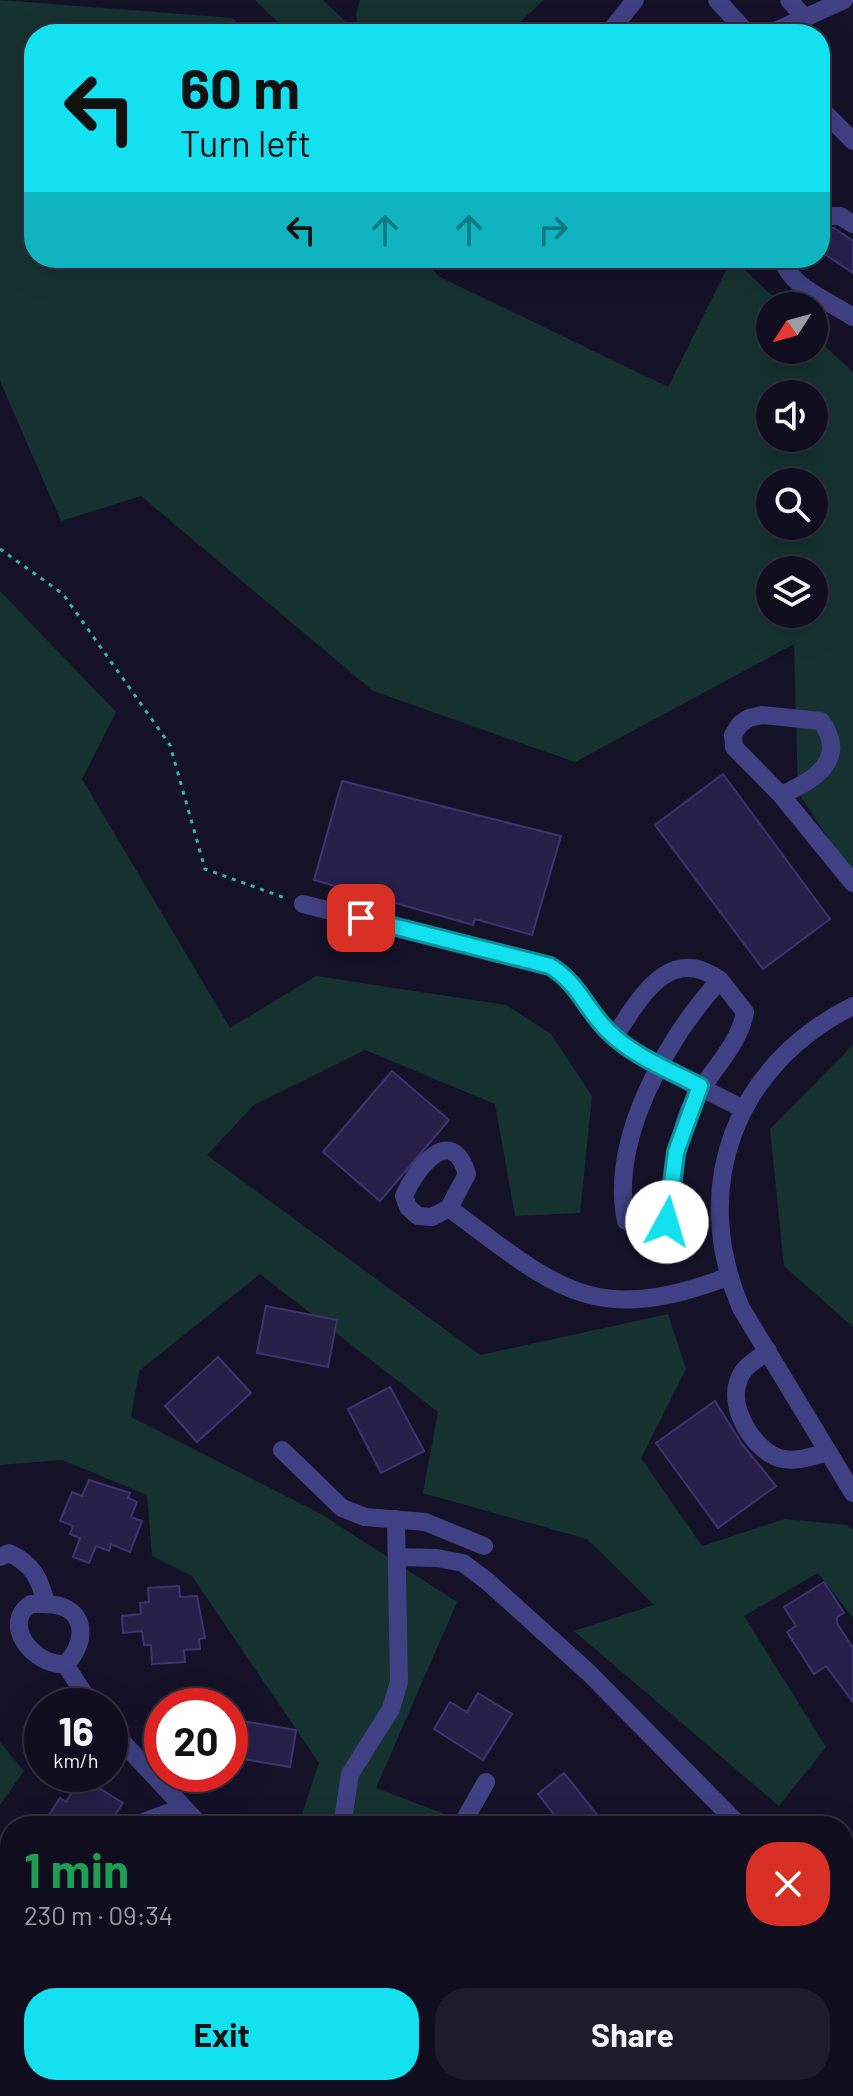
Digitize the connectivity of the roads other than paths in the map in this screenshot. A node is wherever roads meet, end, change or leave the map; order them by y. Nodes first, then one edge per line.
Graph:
1 (635, 0) edge
2 (717, 0) edge
3 (789, 0) edge
4 (844, 0) edge
5 (804, 17) junction
6 (616, 24) edge
7 (739, 24) edge
8 (790, 24) edge
9 (830, 118) edge
10 (853, 141) edge
11 (830, 216) edge
12 (853, 224) edge
13 (787, 268) edge
14 (853, 317) edge
15 (781, 795) junction
16 (853, 883) edge
17 (303, 904) road end
18 (720, 980) junction
19 (853, 1006) edge
20 (614, 1037) junction
21 (659, 1065) junction
22 (700, 1086) junction
23 (743, 1109) junction
24 (449, 1208) dead end
25 (727, 1277) junction
26 (768, 1351) junction
27 (282, 1450) dead end
28 (828, 1452) junction
29 (853, 1493) edge
30 (396, 1519) junction
31 (484, 1546) dead end
32 (0, 1557) edge
33 (399, 1557) junction
34 (46, 1604) junction
35 (5, 1623) edge
36 (65, 1664) junction
37 (80, 1688) edge
38 (128, 1749) edge
39 (486, 1782) dead end
40 (181, 1808) junction
41 (160, 1816) edge
42 (190, 1816) edge
43 (344, 1816) edge
44 (467, 1816) edge
45 (730, 1816) edge

1 - 6 street
2 - 7 street
3 - 5 street
4 - 5 street
5 - 8 street
9 - 10 street
11 - 12 street
13 - 14 street
15 - 15 street
15 - 16 street
17 - 20 street
18 - 20 street
18 - 21 street
18 - 22 street
19 - 23 street
20 - 21 street
21 - 22 street
21 - 22 street
22 - 23 street
23 - 25 street
24 - 25 street
25 - 26 street
26 - 28 street
26 - 28 street
27 - 30 street
28 - 29 street
30 - 31 street
30 - 33 street
32 - 34 street
33 - 43 street
33 - 45 street
34 - 35 street
34 - 36 street
35 - 36 street
36 - 37 street
38 - 40 street
39 - 44 street
40 - 41 street
40 - 42 street

